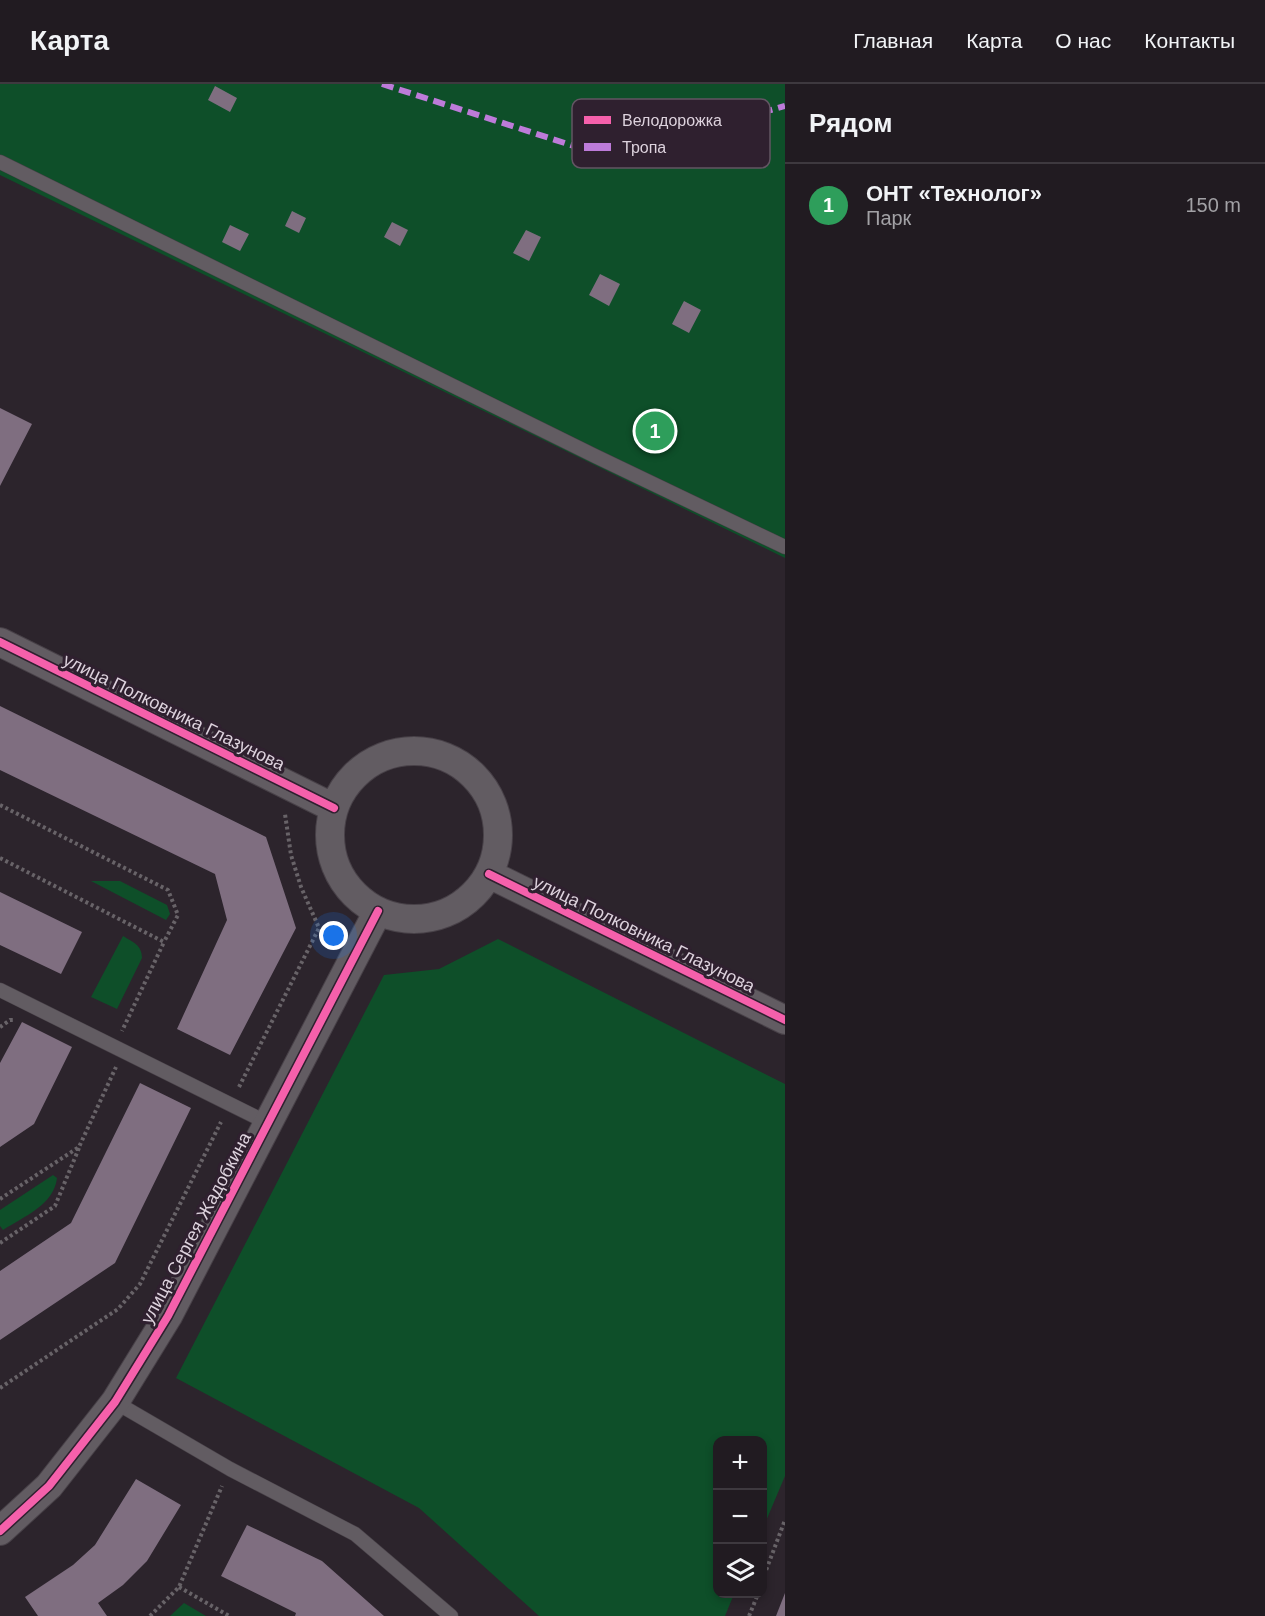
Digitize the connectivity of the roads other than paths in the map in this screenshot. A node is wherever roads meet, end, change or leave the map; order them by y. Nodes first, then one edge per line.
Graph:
1 (0, 162) edge
2 (785, 547) edge
3 (0, 642) edge
4 (334, 808) junction
5 (489, 874) junction
6 (378, 911) junction
7 (0, 991) edge
8 (785, 1020) edge
9 (268, 1123) junction
10 (115, 1402) junction
11 (0, 1531) edge
12 (451, 1616) edge

1 - 2 lane
3 - 4 street, улица Полковника Глазунова
4 - 5 street
4 - 6 street
5 - 6 street
5 - 8 street, улица Полковника Глазунова
6 - 9 street, улица Сергея Жадобкина
7 - 9 lane
9 - 10 street, улица Сергея Жадобкина
10 - 11 street, улица Сергея Жадобкина
10 - 12 lane

